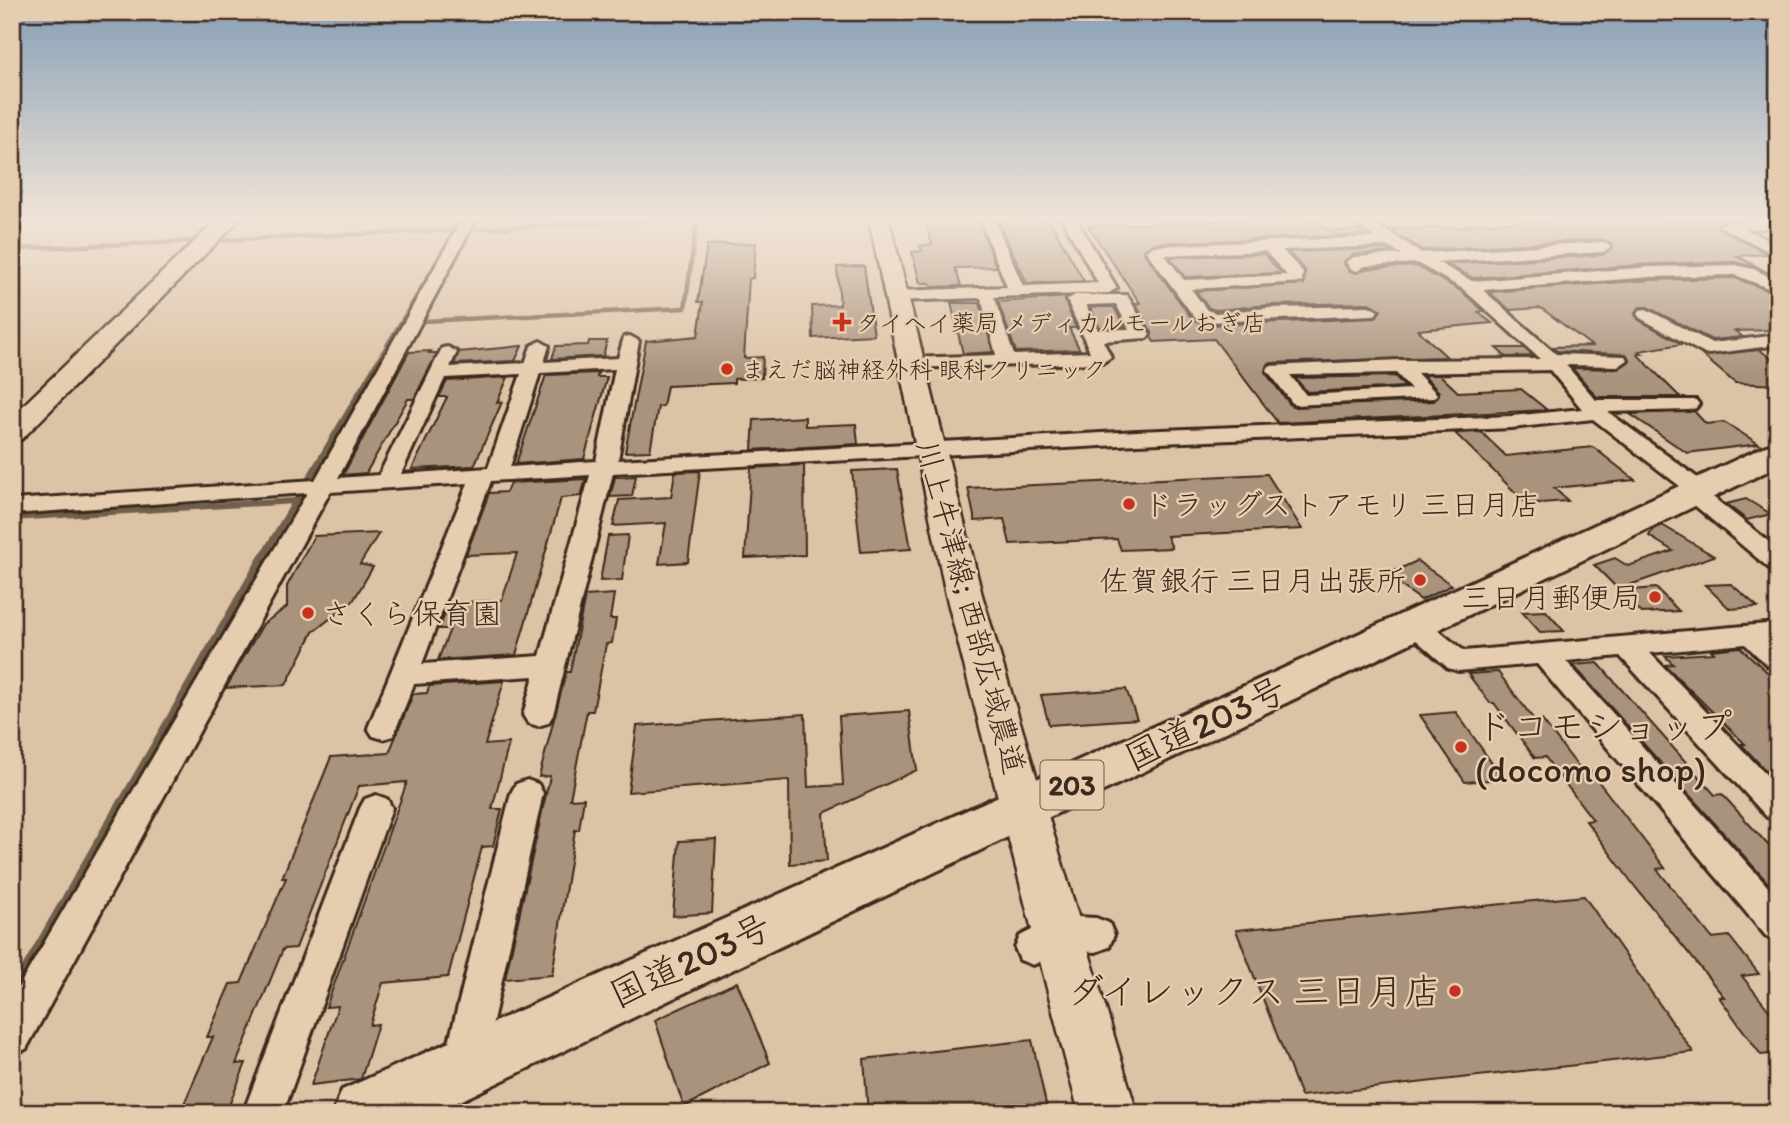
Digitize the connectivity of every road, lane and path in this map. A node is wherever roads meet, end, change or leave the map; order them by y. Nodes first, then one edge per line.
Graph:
1 (177, 272) edge
2 (441, 272) edge
3 (891, 272) edge
4 (1009, 272) edge
5 (1099, 272) edge
6 (1170, 272) edge
7 (1293, 272) edge
8 (1442, 272) edge
9 (1672, 272) edge
10 (1745, 272) edge
11 (1283, 281) junction
12 (1181, 285) junction
13 (1469, 286) junction
14 (1778, 287) edge
15 (1017, 292) junction
16 (896, 296) junction
17 (988, 300) dead end
18 (1369, 311) dead end
19 (1313, 313) junction
20 (1646, 314) dead end
21 (1092, 336) dead end
22 (1778, 340) edge
23 (630, 341) dead end
24 (540, 346) dead end
25 (448, 352) dead end
26 (1007, 360) junction
27 (1618, 360) dead end
28 (1553, 362) junction
29 (626, 363) junction
30 (911, 364) junction
31 (1400, 366) junction
32 (533, 368) junction
33 (438, 373) junction
34 (1689, 404) dead end
35 (1594, 410) junction
36 (12, 433) edge
37 (929, 449) junction
38 (1778, 453) edge
39 (603, 468) junction
40 (490, 475) junction
41 (387, 481) junction
42 (323, 485) junction
43 (1694, 493) junction
44 (12, 507) edge
45 (1778, 562) edge
46 (1415, 625) junction
47 (1765, 633) edge
48 (1626, 645) junction
49 (1543, 653) junction
50 (1778, 659) edge
51 (551, 665) junction
52 (404, 675) junction
53 (538, 715) dead end
54 (383, 728) dead end
55 (527, 793) dead end
56 (1025, 807) junction
57 (376, 808) dead end
58 (1778, 808) edge
59 (1778, 924) edge
60 (12, 1035) edge
61 (463, 1067) junction
62 (263, 1113) edge
63 (365, 1113) edge
64 (1108, 1113) edge

1 - 36 main road
2 - 42 street
3 - 16 main road, 川上牛津線; 西部広域農道
4 - 15 street
5 - 15 street
6 - 12 street
7 - 11 street
8 - 13 street
9 - 13 street
10 - 14 street
11 - 12 street
11 - 19 street
12 - 19 street
13 - 28 street
15 - 16 street
16 - 30 main road, 川上牛津線; 西部広域農道
17 - 26 street
18 - 19 street
20 - 22 street
21 - 26 street
23 - 29 street
24 - 32 street
25 - 33 street
26 - 30 street
27 - 28 street
28 - 31 street
28 - 35 street
29 - 32 street
29 - 39 street
30 - 37 main road, 川上牛津線; 西部広域農道
31 - 31 street
32 - 33 street
32 - 40 street
33 - 41 street
34 - 35 street
35 - 37 street
35 - 43 street
37 - 39 street
37 - 56 main road, 川上牛津線; 西部広域農道
38 - 43 highway, 国道203号 / 203
39 - 40 street
39 - 51 street
40 - 41 street
40 - 52 street
41 - 42 street
42 - 44 street
42 - 60 street
43 - 45 street
43 - 46 highway, 国道203号 / 203
46 - 49 street
46 - 56 highway, 国道203号 / 203
47 - 48 street
47 - 50 street
48 - 49 street
48 - 58 street
49 - 59 street
51 - 52 street
51 - 53 street
52 - 54 street
55 - 61 street
56 - 61 highway, 国道203号 / 203
56 - 64 main road, 川上牛津線; 西部広域農道
57 - 62 street
61 - 63 highway, 国道203号 / 203

